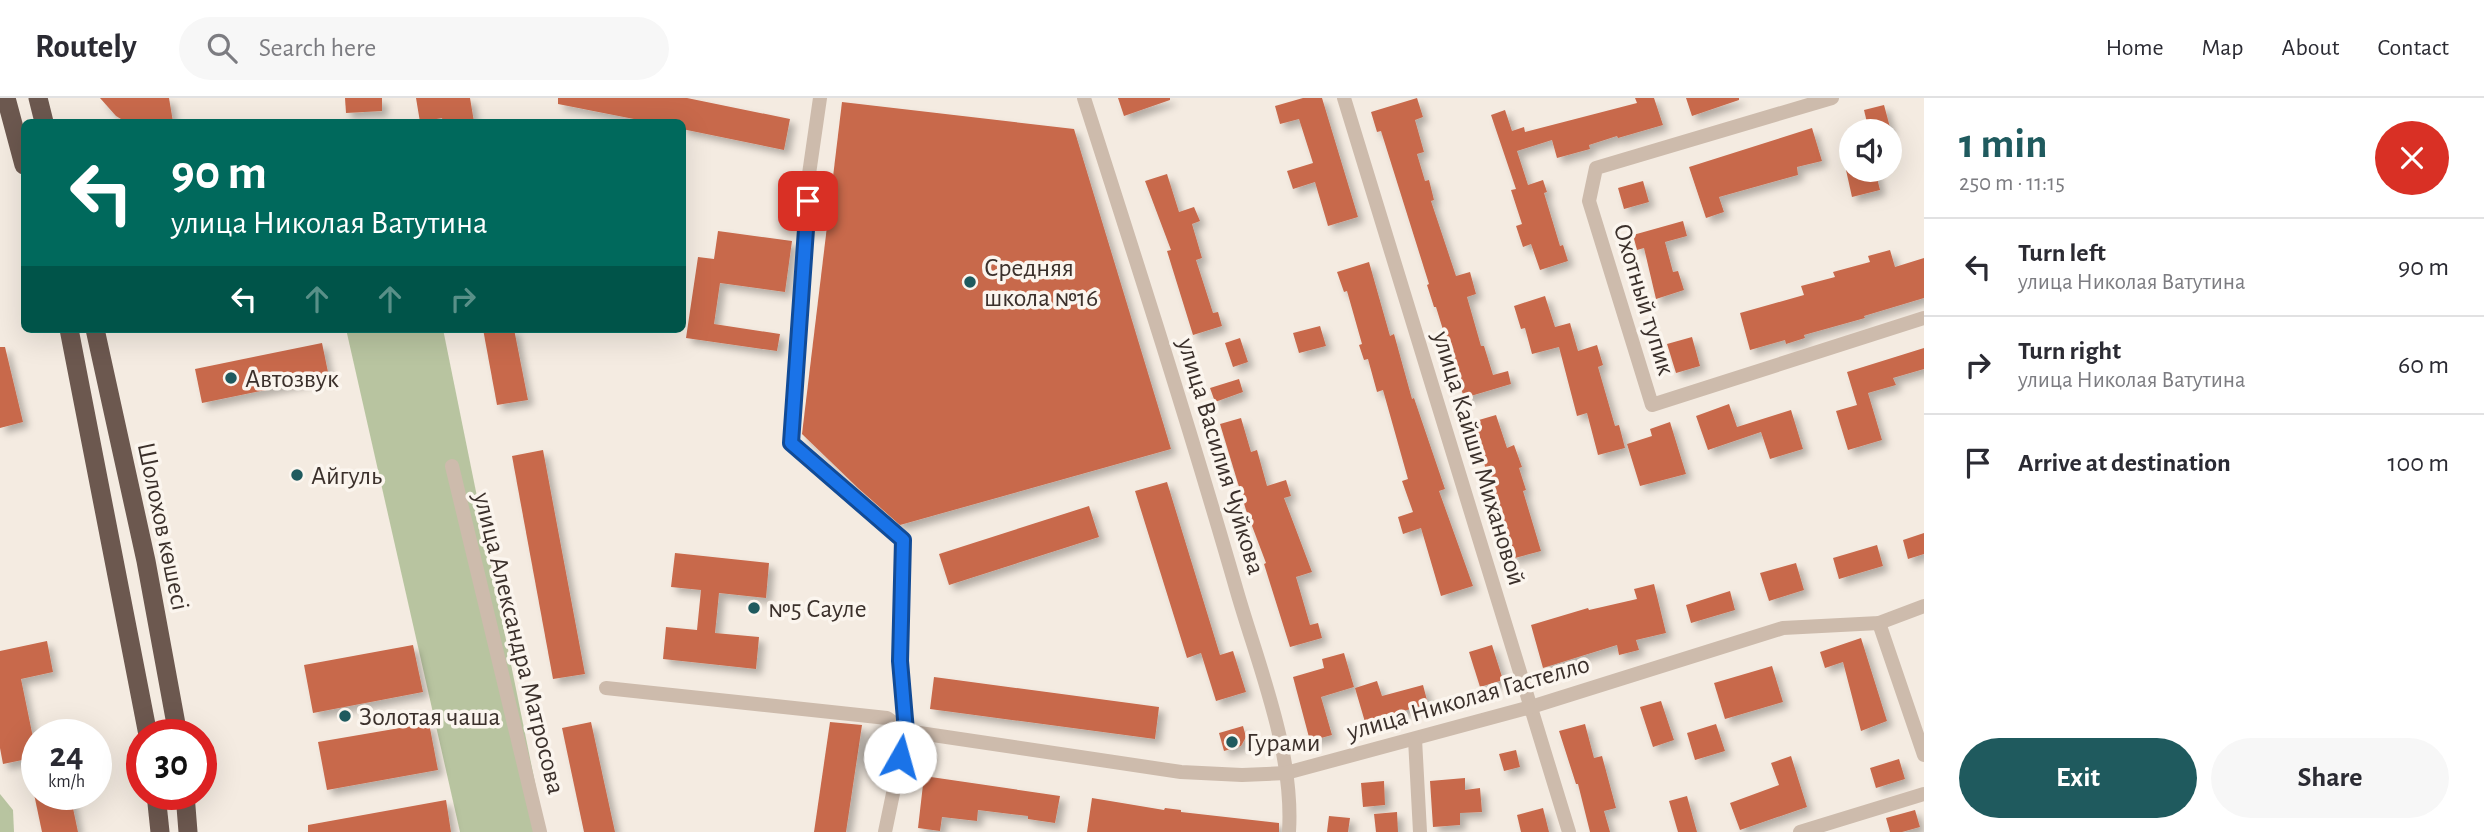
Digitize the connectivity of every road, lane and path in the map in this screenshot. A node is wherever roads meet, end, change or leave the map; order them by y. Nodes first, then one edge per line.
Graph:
1 (6, 98) edge
2 (37, 98) edge
3 (820, 98) edge
4 (1084, 98) edge
5 (1344, 98) edge
6 (1832, 98) edge
7 (43, 119) edge
8 (21, 154) edge
9 (1924, 318) edge
10 (70, 333) edge
11 (96, 333) edge
12 (452, 466) dead end
13 (1924, 606) edge
14 (1879, 623) junction
15 (606, 688) dead end
16 (1531, 706) junction
17 (145, 719) edge
18 (175, 719) edge
19 (906, 731) junction
20 (1415, 739) junction
21 (1924, 755) edge
22 (1286, 773) junction
23 (1924, 794) edge
24 (158, 810) edge
25 (186, 810) edge
26 (160, 832) edge
27 (188, 832) edge
28 (540, 832) edge
29 (885, 832) edge
30 (1289, 832) edge
31 (1420, 832) edge
32 (1569, 832) edge
33 (1800, 832) edge

1 - 8 highway
2 - 7 highway
3 - 19 street
4 - 22 street, улица Василия Чуйкова
5 - 16 street, улица Кайши Михановой
6 - 9 street, Охотный тупик
10 - 17 highway, Шолохов көшесі
11 - 18 highway, Шолохов көшесі
12 - 28 street, улица Александра Матросова
13 - 14 street, улица Николая Гастелло
14 - 16 street, улица Николая Гастелло
14 - 21 street
15 - 19 street, улица Николая Гастелло
16 - 20 street, улица Николая Гастелло
16 - 32 street, улица Кайши Михановой
19 - 22 street, улица Николая Гастелло
19 - 29 street
20 - 22 street, улица Николая Гастелло
20 - 31 street
22 - 30 street, улица Василия Чуйкова
23 - 33 street
24 - 26 highway
25 - 27 highway

